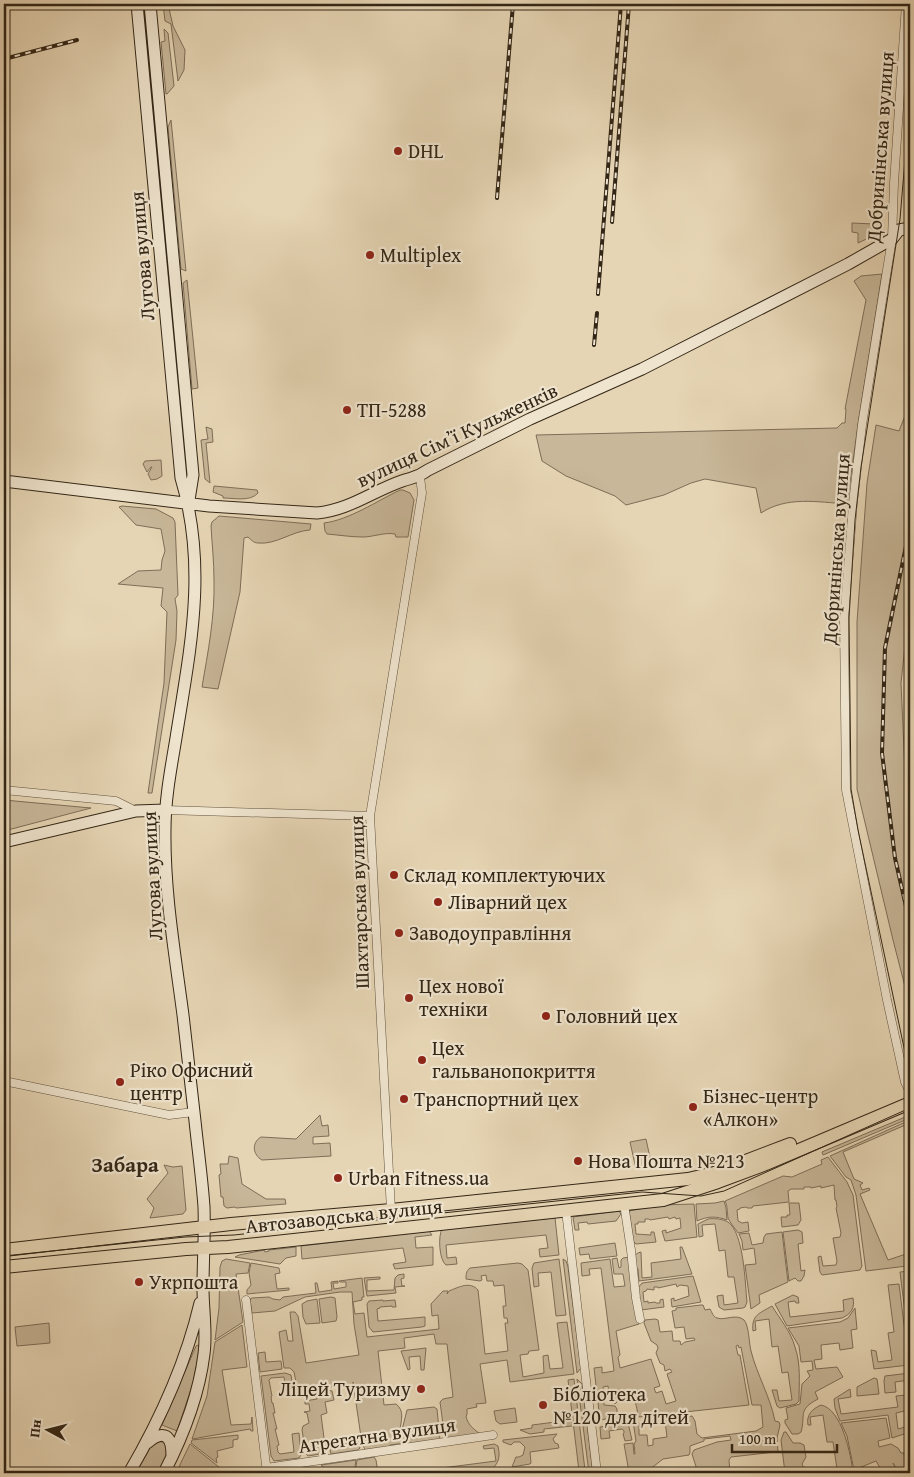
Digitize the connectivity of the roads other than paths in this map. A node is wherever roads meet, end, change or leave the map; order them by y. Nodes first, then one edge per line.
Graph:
1 (137, 4) edge
2 (150, 4) edge
3 (906, 4) edge
4 (910, 228) edge
5 (910, 233) edge
6 (892, 239) junction
7 (420, 477) junction
8 (4, 481) edge
9 (189, 504) junction
10 (4, 790) edge
11 (165, 810) junction
12 (136, 811) junction
13 (370, 816) junction
14 (4, 842) edge
15 (4, 1081) edge
16 (910, 1094) edge
17 (910, 1103) edge
18 (194, 1112) junction
19 (624, 1204) junction
20 (391, 1210) junction
21 (566, 1211) junction
22 (204, 1228) junction
23 (204, 1247) junction
24 (4, 1250) edge
25 (4, 1267) edge
26 (203, 1290) junction
27 (246, 1300) dead end
28 (640, 1319) dead end
29 (493, 1435) dead end
30 (146, 1444) junction
31 (172, 1458) junction
32 (267, 1470) edge
33 (129, 1473) edge
34 (164, 1473) edge
35 (598, 1473) edge

1 - 9 main road, Лугова вулиця
2 - 9 main road, Лугова вулиця
3 - 6 street, Добринінська вулиця
4 - 6 main road
5 - 6 main road
6 - 7 main road, вулиця Сімʼї Кульженків
6 - 16 street, Добринінська вулиця
7 - 9 main road, вулиця Сімʼї Кульженків
7 - 13 street, Шахтарська вулиця
8 - 9 main road, вулиця Сімʼї Кульженків
9 - 11 main road, Лугова вулиця
10 - 12 street
11 - 12 main road
11 - 13 street
11 - 18 main road, Лугова вулиця
12 - 14 main road
13 - 20 street, Шахтарська вулиця
15 - 18 street
16 - 20 main road, Автозаводська вулиця
17 - 19 main road, Автозаводська вулиця
18 - 22 main road, Лугова вулиця
19 - 21 main road, Автозаводська вулиця
19 - 28 street
20 - 22 main road, Автозаводська вулиця
21 - 23 main road, Автозаводська вулиця
21 - 35 street
22 - 23 main road, Лугова вулиця
22 - 24 main road, Автозаводська вулиця
23 - 25 main road, Автозаводська вулиця
23 - 26 main road, Лугова вулиця
26 - 30 main road
26 - 31 main road
27 - 32 street
29 - 32 street, Агрегатна вулиця
30 - 31 main road
30 - 33 main road
31 - 34 main road

